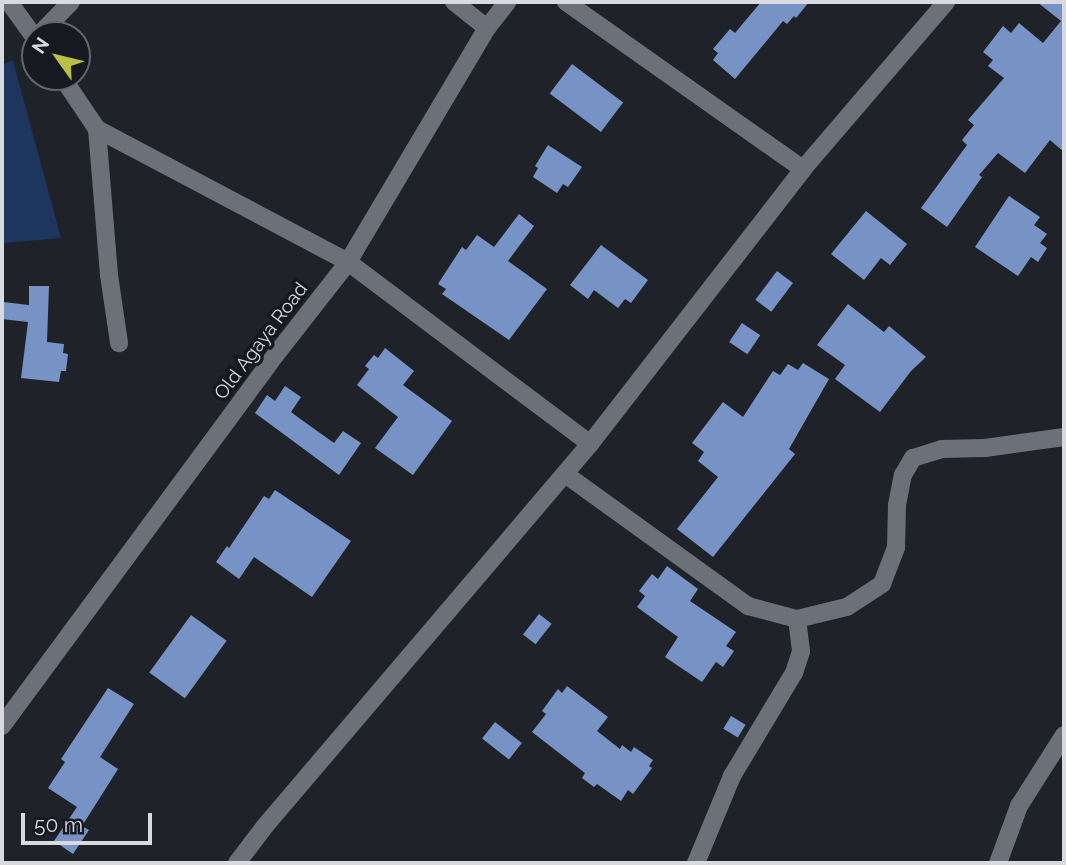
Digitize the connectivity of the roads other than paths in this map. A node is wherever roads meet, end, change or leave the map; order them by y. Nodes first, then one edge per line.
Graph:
1 (9, 2) edge
2 (71, 2) edge
3 (454, 2) edge
4 (507, 2) edge
5 (566, 2) edge
6 (946, 2) edge
7 (25, 21) edge
8 (52, 21) edge
9 (487, 28) junction
10 (71, 91) edge
11 (97, 129) junction
12 (803, 170) junction
13 (348, 262) junction
14 (119, 343) dead end
15 (1064, 437) edge
16 (590, 444) junction
17 (565, 474) junction
18 (797, 619) junction
19 (2, 726) edge
20 (1064, 735) edge
21 (237, 863) edge
22 (696, 863) edge
23 (998, 863) edge

1 - 7 street
2 - 8 street
3 - 9 street
4 - 9 street, Old Agaya Road
5 - 12 street
6 - 12 street
9 - 13 street, Old Agaya Road
10 - 11 street
11 - 13 street
11 - 14 street
12 - 16 street
13 - 16 street
13 - 19 street, Old Agaya Road
15 - 18 street
16 - 17 street
17 - 18 street
17 - 21 street
18 - 22 street
20 - 23 street

